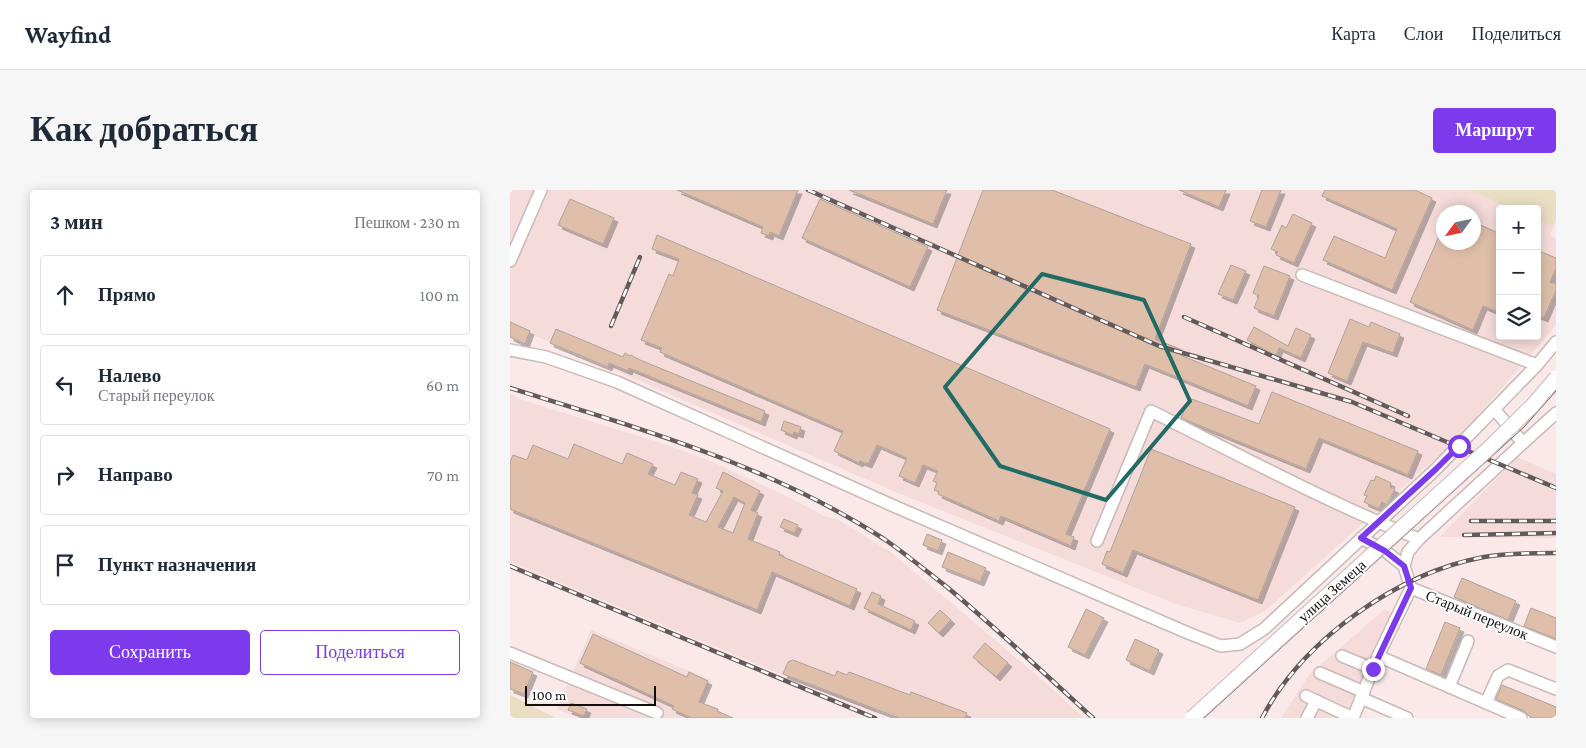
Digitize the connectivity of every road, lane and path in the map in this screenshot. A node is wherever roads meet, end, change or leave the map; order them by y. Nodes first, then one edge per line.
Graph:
1 (541, 190) edge
2 (510, 261) edge
3 (1302, 275) dead end
4 (1556, 342) edge
5 (510, 350) edge
6 (1537, 365) junction
7 (1556, 378) edge
8 (1494, 409) junction
9 (1556, 413) edge
10 (1523, 443) junction
11 (1378, 522) junction
12 (1361, 538) junction
13 (1420, 539) junction
14 (1097, 541) dead end
15 (1404, 566) junction
16 (1411, 588) junction
17 (1468, 641) dead end
18 (1556, 648) edge
19 (510, 653) edge
20 (1342, 656) dead end
21 (1378, 656) junction
22 (1373, 669) junction
23 (1320, 674) dead end
24 (1449, 687) junction
25 (1556, 690) edge
26 (1362, 695) junction
27 (1486, 703) junction
28 (657, 713) dead end
29 (1192, 718) edge
30 (1307, 718) edge
31 (1353, 718) edge
32 (1407, 718) edge
33 (1521, 718) edge

1 - 2 street
3 - 6 street
4 - 6 street
5 - 12 street
6 - 8 street
7 - 29 main road, улица Земеца, bridge
8 - 10 street
8 - 11 street
9 - 10 street
10 - 13 street
11 - 12 street
11 - 13 street
11 - 14 street
12 - 15 street
13 - 15 street
15 - 16 street, Старый переулок
16 - 18 street, Старый переулок
16 - 21 street
17 - 24 street
19 - 28 street
20 - 22 street
21 - 22 street
21 - 24 street
22 - 26 street
23 - 26 street
24 - 27 street
25 - 27 street
26 - 31 street
26 - 32 street
27 - 33 street
30 - 31 street

